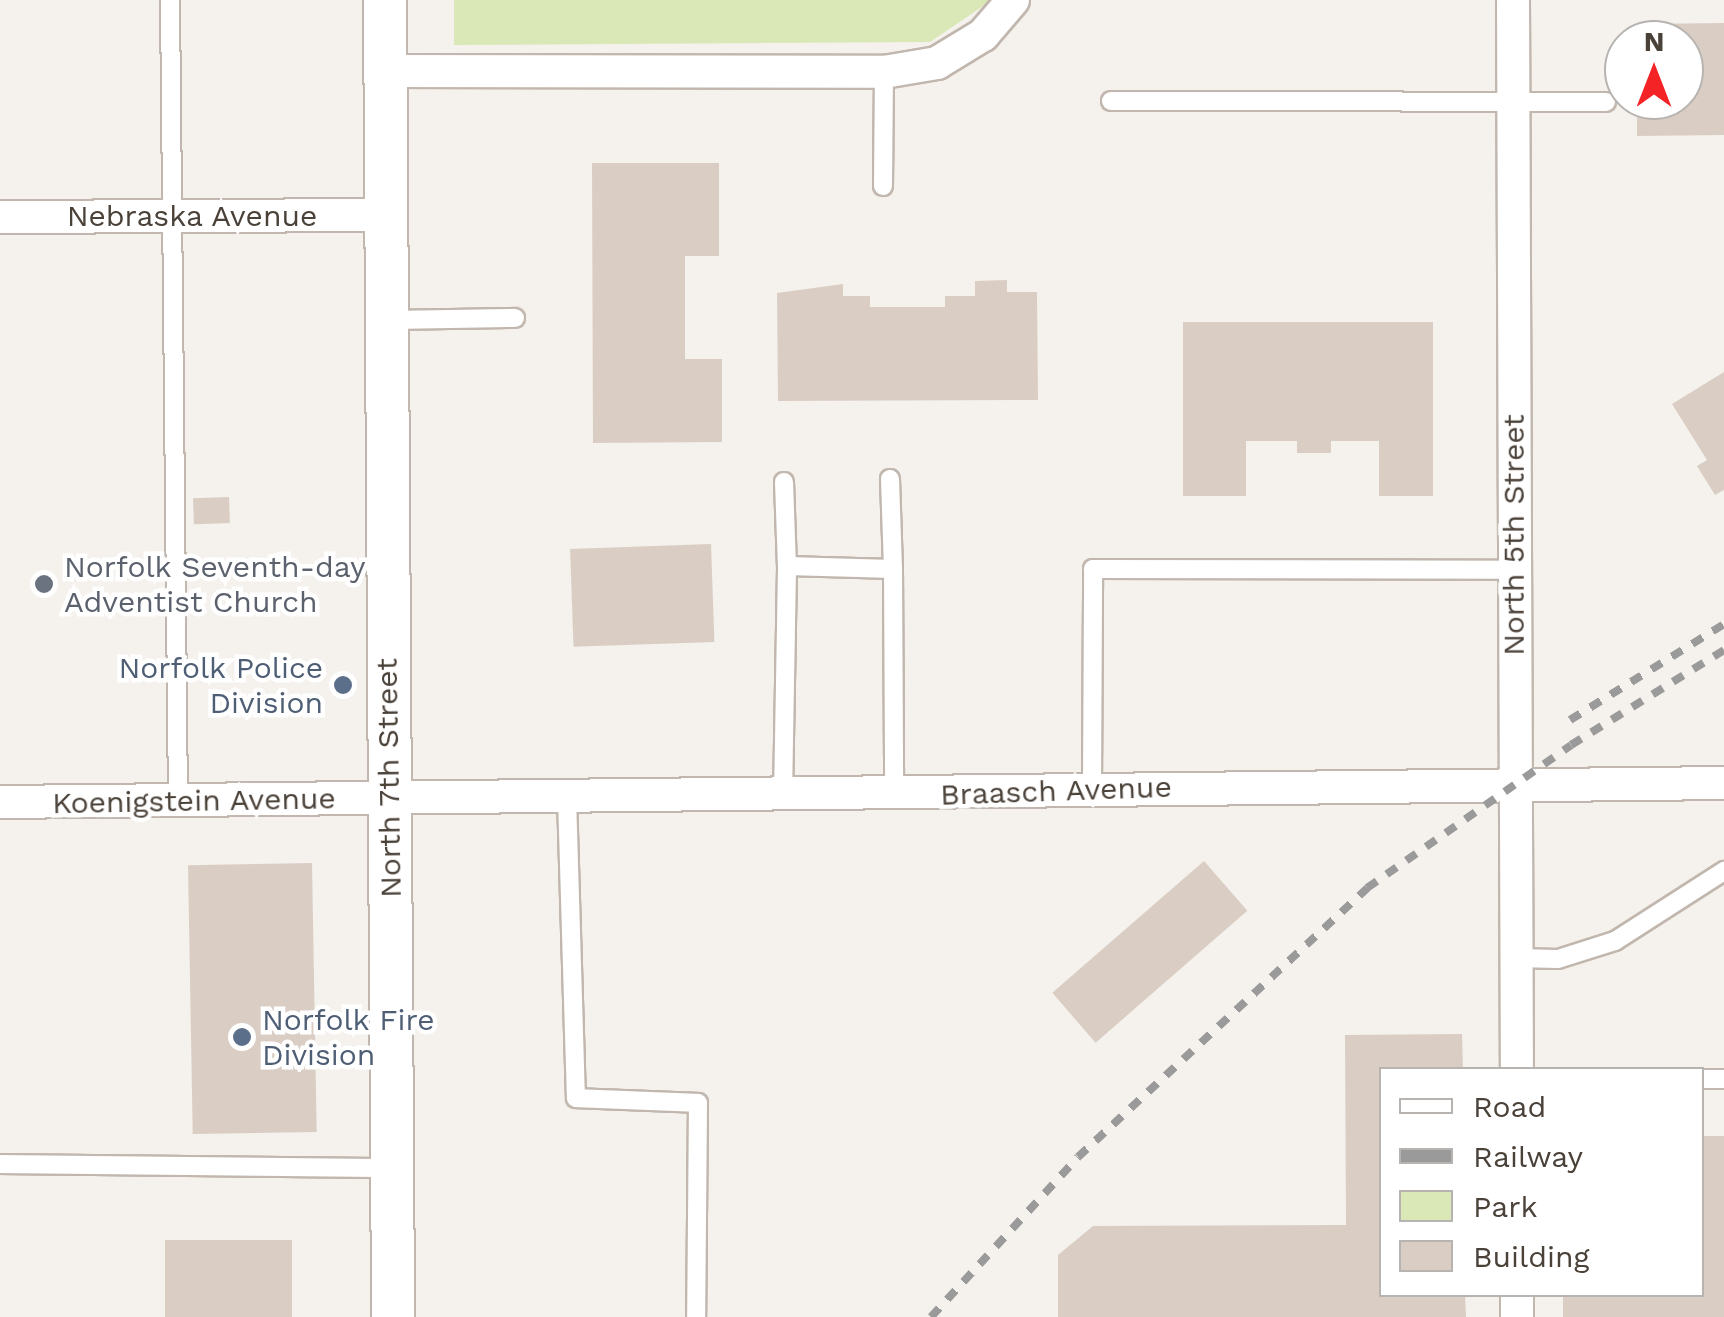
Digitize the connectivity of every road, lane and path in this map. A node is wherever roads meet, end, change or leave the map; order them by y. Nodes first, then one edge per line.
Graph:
1 (170, 0) edge
2 (385, 0) edge
3 (1012, 0) edge
4 (1513, 0) edge
5 (386, 71) junction
6 (884, 72) junction
7 (1111, 101) dead end
8 (1604, 102) edge
9 (1515, 103) junction
10 (882, 186) dead end
11 (383, 215) junction
12 (0, 217) edge
13 (168, 217) junction
14 (515, 318) dead end
15 (384, 320) junction
16 (890, 479) dead end
17 (784, 482) dead end
18 (786, 566) junction
19 (893, 569) junction
20 (1515, 570) junction
21 (1724, 783) edge
22 (1092, 787) junction
23 (1513, 788) junction
24 (567, 796) junction
25 (894, 796) junction
26 (783, 797) junction
27 (389, 799) junction
28 (178, 801) junction
29 (0, 802) edge
30 (1724, 871) edge
31 (1516, 958) junction
32 (1517, 1067) edge
33 (0, 1164) edge
34 (392, 1168) junction
35 (393, 1317) edge
36 (696, 1317) edge

1 - 13 lane
2 - 5 street, North 7th Street
3 - 6 street
4 - 9 street, North 5th Street
5 - 6 street
5 - 11 street, North 7th Street
6 - 10 lane
7 - 9 lane
8 - 9 lane
9 - 20 street, North 5th Street
11 - 13 street, Nebraska Avenue
11 - 15 street, North 7th Street
12 - 13 street, Nebraska Avenue
13 - 28 lane
14 - 15 lane
15 - 27 street, North 7th Street
16 - 19 lane
17 - 18 lane
18 - 19 lane
18 - 26 lane
19 - 25 lane
20 - 22 lane
20 - 23 street, North 5th Street
21 - 23 street, Braasch Avenue
22 - 23 street, Braasch Avenue
22 - 25 street, Braasch Avenue
23 - 31 street, North 5th Street
24 - 26 street, Braasch Avenue
24 - 27 street, Braasch Avenue
24 - 36 lane
25 - 26 street, Braasch Avenue
27 - 28 street, Koenigstein Avenue
27 - 34 street, North 7th Street
28 - 29 street, Koenigstein Avenue
30 - 31 lane
31 - 32 street, North 5th Street
33 - 34 lane
34 - 35 street, North 7th Street

